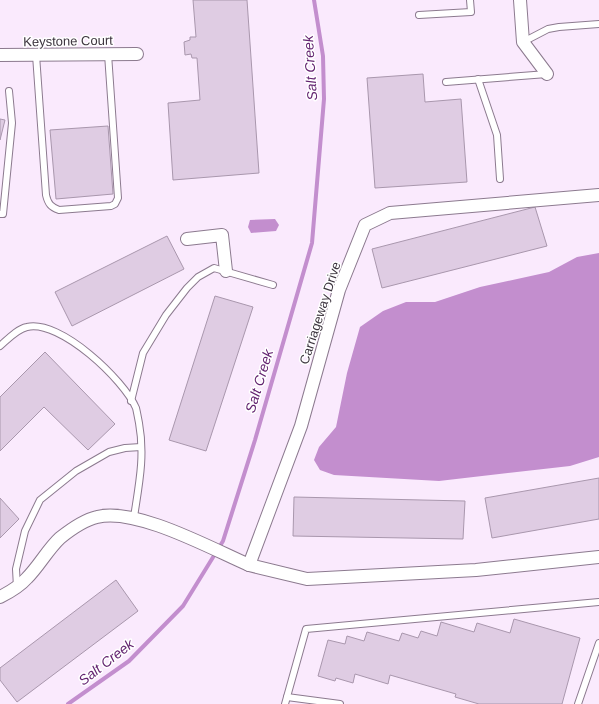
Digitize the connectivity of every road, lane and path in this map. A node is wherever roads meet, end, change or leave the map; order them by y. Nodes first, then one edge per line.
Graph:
1 (470, 0) edge
2 (520, 0) edge
3 (419, 15) dead end
4 (599, 24) edge
5 (523, 42) junction
6 (108, 54) junction
7 (137, 54) dead end
8 (0, 55) edge
9 (36, 55) junction
10 (547, 74) joint
11 (478, 80) junction
12 (446, 82) dead end
13 (9, 91) dead end
14 (500, 179) dead end
15 (599, 195) edge
16 (0, 214) edge
17 (187, 239) dead end
18 (226, 272) junction
19 (273, 285) dead end
20 (0, 346) edge
21 (131, 401) junction
22 (141, 447) junction
23 (134, 517) junction
24 (599, 557) edge
25 (249, 565) junction
26 (17, 587) junction
27 (0, 597) edge
28 (599, 602) edge
29 (599, 643) edge
30 (287, 697) junction
31 (285, 704) edge
32 (340, 704) edge
33 (578, 704) edge

1 - 3 lane
2 - 5 street
4 - 5 lane
5 - 10 street
6 - 7 street, Keystone Court
6 - 9 street, Keystone Court
6 - 9 lane
8 - 9 street, Keystone Court
10 - 11 lane
11 - 12 lane
11 - 14 lane
13 - 16 lane
15 - 25 street, Carriageway Drive
17 - 18 street
18 - 19 lane
18 - 21 lane
20 - 21 lane
21 - 22 lane
22 - 23 lane
22 - 26 lane
23 - 25 street
23 - 26 street
24 - 25 street
26 - 27 street
28 - 30 lane
29 - 33 lane
30 - 31 lane
30 - 32 lane

